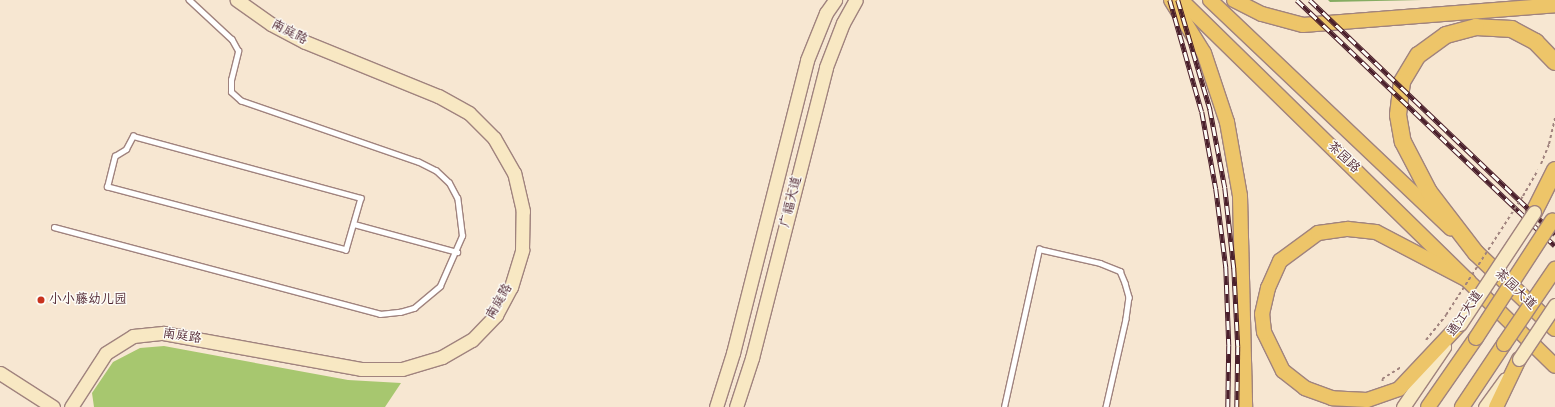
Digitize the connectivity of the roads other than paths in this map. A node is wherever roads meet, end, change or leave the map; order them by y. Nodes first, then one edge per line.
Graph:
1 (189, 0) edge
2 (237, 0) edge
3 (835, 0) edge
4 (856, 0) edge
5 (1171, 0) edge
6 (1181, 0) edge
7 (1210, 0) edge
8 (1234, 0) edge
9 (1555, 5) edge
10 (1555, 62) edge
11 (1555, 170) edge
12 (1555, 181) edge
13 (1534, 212) junction
14 (1553, 219) edge
15 (354, 224) junction
16 (54, 227) dead end
17 (457, 252) junction
18 (1476, 252) junction
19 (1555, 269) edge
20 (1468, 280) junction
21 (1555, 305) edge
22 (1506, 316) joint
23 (1460, 324) junction
24 (1553, 325) edge
25 (1519, 359) junction
26 (1555, 366) edge
27 (0, 373) edge
28 (53, 407) edge
29 (71, 407) edge
30 (716, 407) edge
31 (736, 407) edge
32 (1004, 407) edge
33 (1106, 407) edge
34 (1244, 407) edge
35 (1403, 407) edge
36 (1428, 407) edge
37 (1462, 407) edge
38 (1485, 407) edge
39 (1496, 407) edge

1 - 17 lane
2 - 29 street, 南庭路
3 - 30 street, 广福大道
4 - 31 street, 广福大道
5 - 34 main road
6 - 20 main road, 茶园路
7 - 18 main road, 茶园路
8 - 9 main road
10 - 18 highway, 茶园大道
11 - 13 highway
12 - 13 street, 通江大道
13 - 23 street, 通江大道, bridge
14 - 36 main road, 通江大道, bridge
15 - 15 lane
15 - 17 lane
16 - 17 lane
18 - 24 highway, 茶园大道
19 - 37 main road, bridge
20 - 22 main road, 茶园路
20 - 23 main road
21 - 25 street, bridge
22 - 26 main road, 茶园大道
23 - 35 street, 通江大道
25 - 38 street
25 - 39 main road
27 - 28 street
32 - 33 lane

